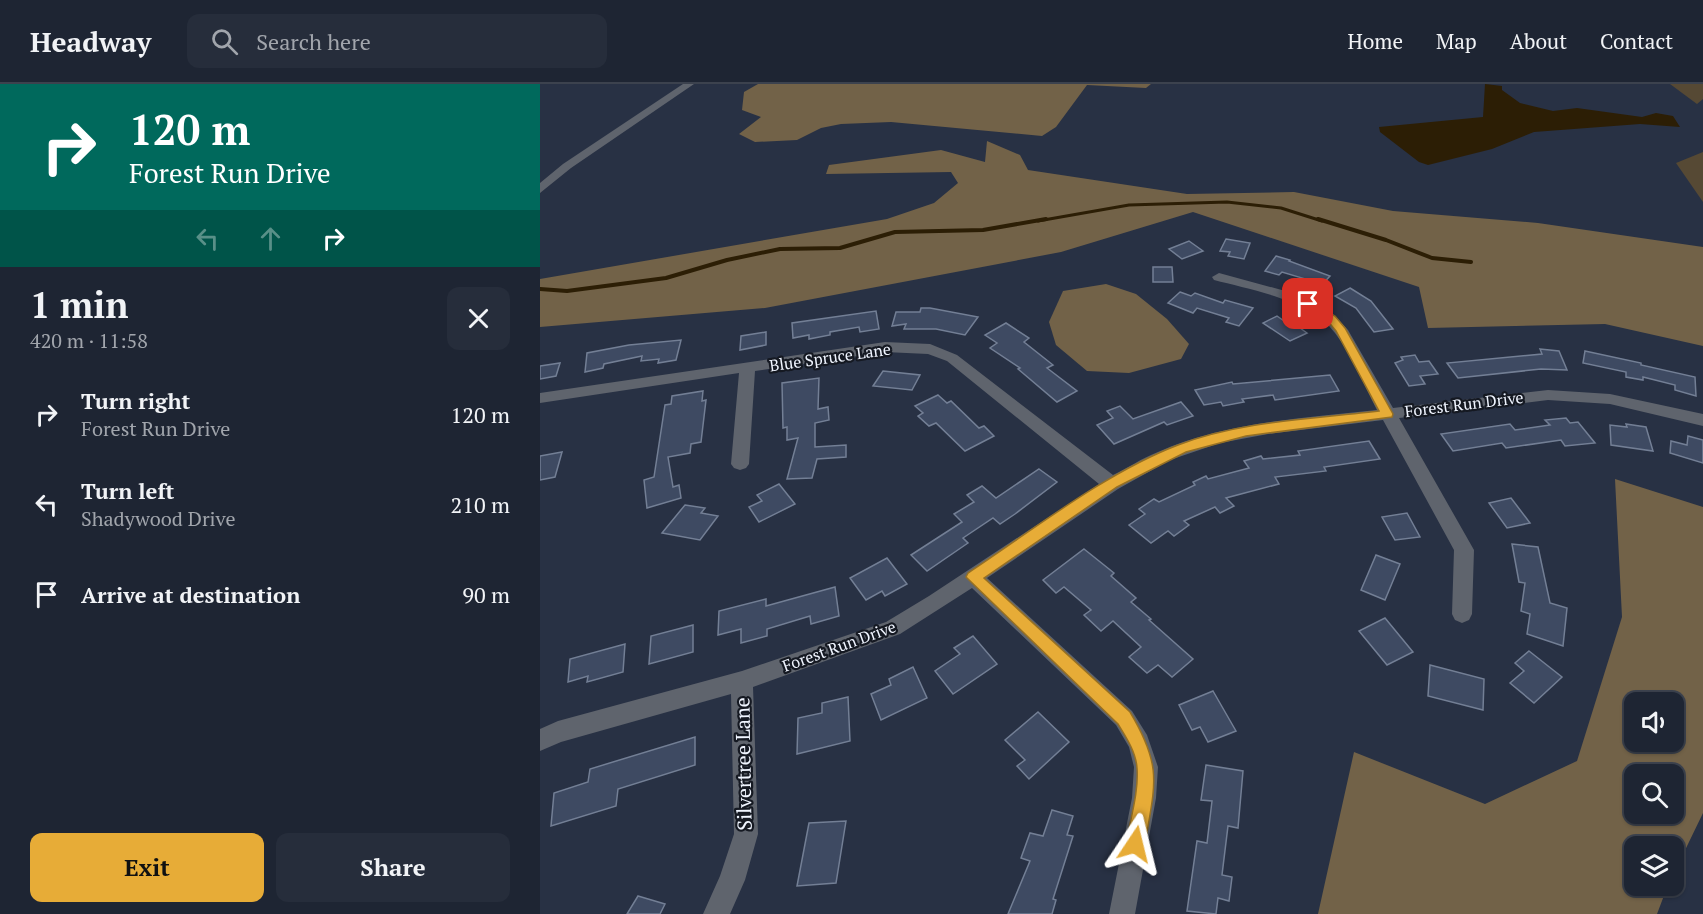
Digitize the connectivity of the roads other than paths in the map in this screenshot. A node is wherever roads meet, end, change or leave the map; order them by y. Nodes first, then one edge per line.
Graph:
1 (689, 84) edge
2 (540, 172) edge
3 (559, 173) junction
4 (540, 189) edge
5 (1219, 277) dead end
6 (747, 369) junction
7 (540, 398) edge
8 (1387, 414) junction
9 (1703, 420) edge
10 (740, 464) dead end
11 (1112, 484) junction
12 (973, 577) junction
13 (1462, 614) dead end
14 (742, 681) junction
15 (540, 740) edge
16 (716, 914) edge
17 (1122, 914) edge

1 - 3 street
2 - 3 street
3 - 4 street
5 - 8 street
6 - 7 street, Blue Spruce Lane
6 - 10 street
6 - 11 street, Blue Spruce Lane
8 - 9 street, Forest Run Drive
8 - 11 street, Forest Run Drive
8 - 13 street
11 - 12 street, Forest Run Drive
12 - 14 street, Forest Run Drive
12 - 17 street
14 - 15 street, Forest Run Drive
14 - 16 street, Silvertree Lane

